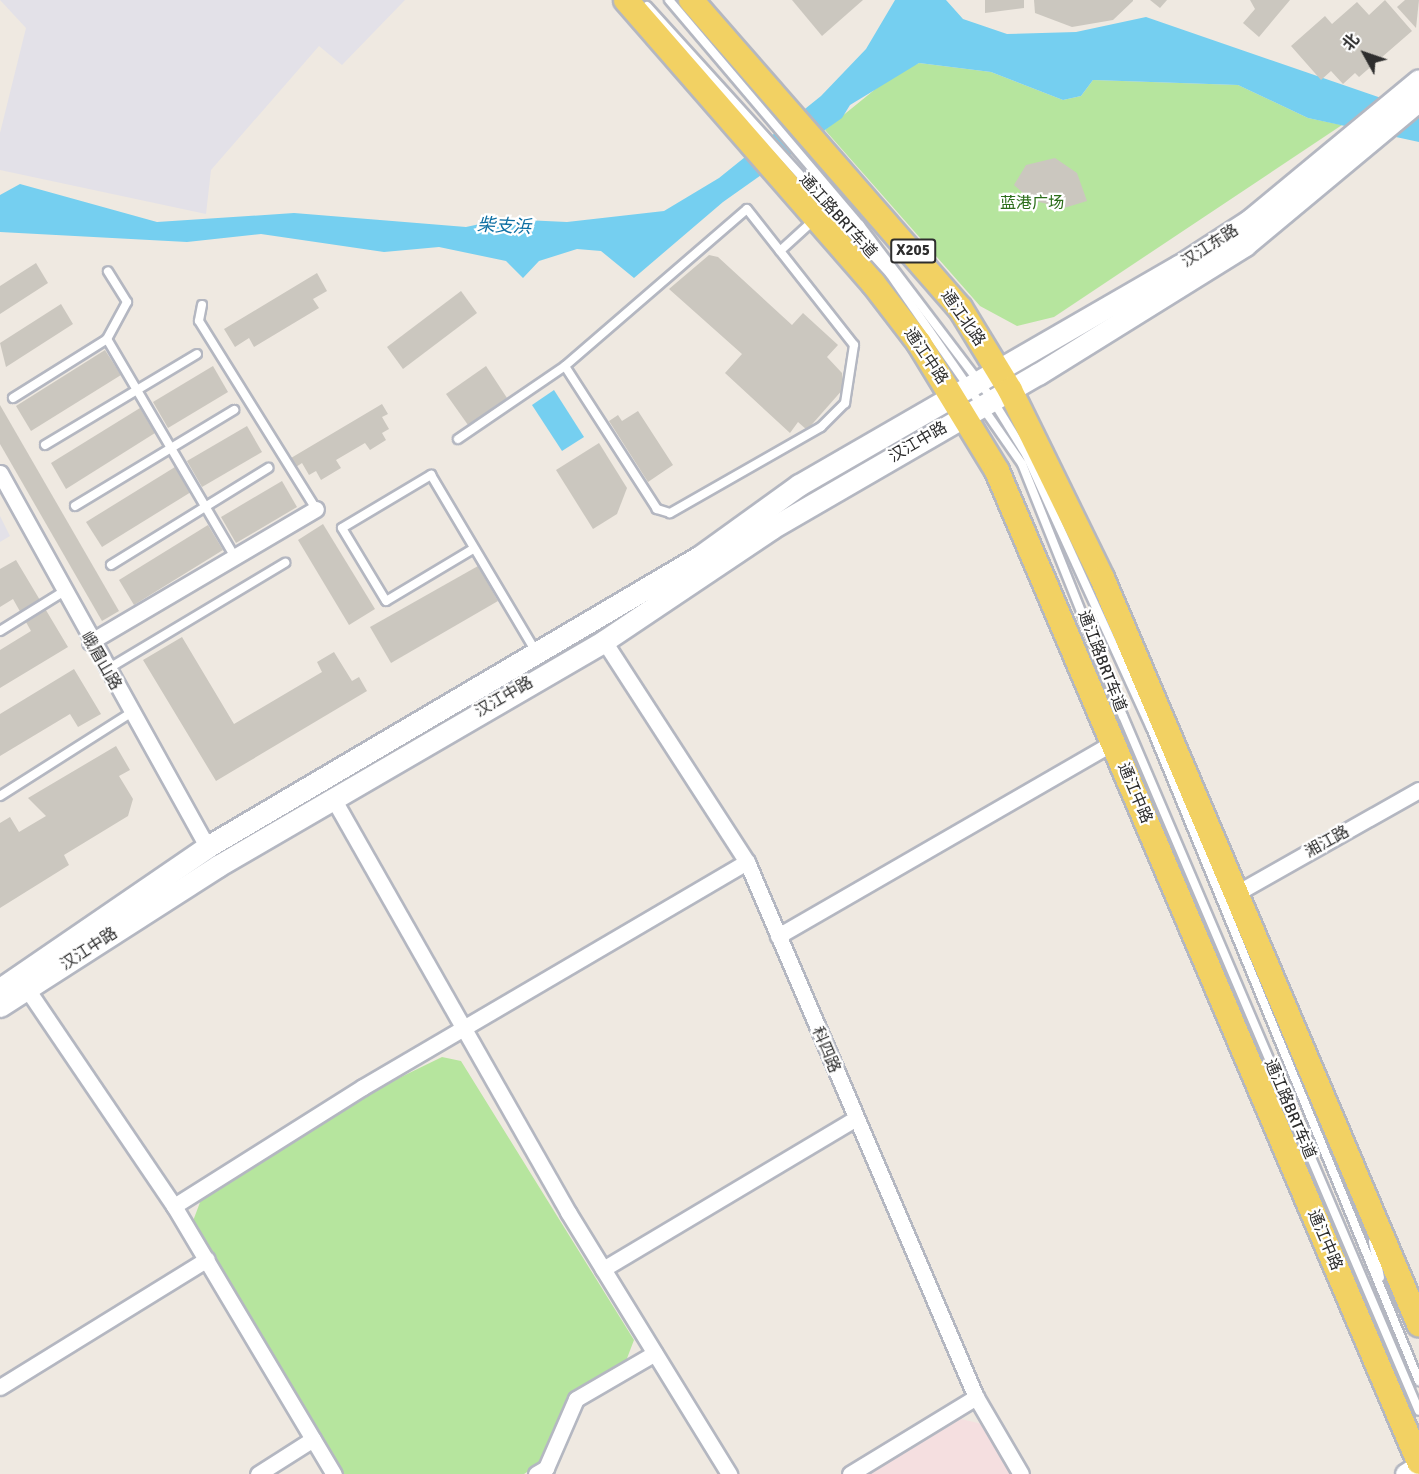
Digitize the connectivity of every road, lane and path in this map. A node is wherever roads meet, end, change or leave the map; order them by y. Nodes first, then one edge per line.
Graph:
1 (626, 0) edge
2 (641, 0) edge
3 (669, 0) edge
4 (691, 0) edge
5 (1415, 90) edge
6 (780, 117) junction
7 (752, 132) junction
8 (781, 166) junction
9 (817, 217) junction
10 (780, 251) junction
11 (108, 272) dead end
12 (202, 305) dead end
13 (107, 339) junction
14 (197, 354) dead end
15 (565, 366) junction
16 (137, 390) junction
17 (982, 393) junction
18 (13, 398) dead end
19 (234, 410) dead end
20 (458, 439) dead end
21 (45, 445) dead end
22 (171, 448) junction
23 (268, 468) dead end
24 (0, 473) edge
25 (75, 506) dead end
26 (205, 507) junction
27 (316, 508) joint
28 (473, 549) junction
29 (235, 557) junction
30 (285, 563) dead end
31 (111, 565) dead end
32 (63, 592) junction
33 (0, 631) edge
34 (604, 641) junction
35 (90, 642) junction
36 (537, 654) junction
37 (106, 670) junction
38 (131, 713) junction
39 (1151, 728) junction
40 (1114, 742) junction
41 (1419, 790) edge
42 (0, 796) edge
43 (334, 800) junction
44 (207, 847) junction
45 (747, 861) junction
46 (1235, 894) junction
47 (778, 936) junction
48 (0, 989) edge
49 (27, 989) junction
50 (0, 1006) edge
51 (464, 1031) junction
52 (855, 1119) junction
53 (1364, 1196) junction
54 (174, 1206) junction
55 (207, 1259) junction
56 (603, 1269) junction
57 (1383, 1293) junction
58 (1419, 1324) edge
59 (655, 1353) junction
60 (1419, 1381) edge
61 (0, 1388) edge
62 (976, 1397) junction
63 (1419, 1411) edge
64 (313, 1439) junction
65 (1419, 1463) edge
66 (258, 1474) edge
67 (334, 1474) edge
68 (536, 1474) edge
69 (729, 1474) edge
70 (850, 1474) edge
71 (1021, 1474) edge
72 (1405, 1474) edge

1 - 7 main road
2 - 7 lane
3 - 6 lane
4 - 6 main road, X205
5 - 17 main road, 汉江东路
6 - 17 main road, 通江北路 / X205
7 - 8 main road, 通江中路
8 - 9 main road, 通江中路
8 - 17 lane, 通江路BRT车道
9 - 10 lane
9 - 17 main road, 通江中路
10 - 15 lane
10 - 15 lane
11 - 13 lane
12 - 27 lane
13 - 16 lane
13 - 18 lane
14 - 16 lane
15 - 20 lane
16 - 21 lane
16 - 22 lane
17 - 34 main road, 汉江中路
17 - 36 main road, 汉江中路
17 - 39 lane, 通江路BRT车道
17 - 40 main road, 通江中路
17 - 46 main road, 通江中路
17 - 63 lane, 通江路BRT车道
19 - 22 lane
22 - 25 lane
22 - 26 lane
23 - 26 lane
24 - 32 street, 峨眉山路
26 - 29 lane
26 - 31 lane
27 - 29 street
28 - 28 lane
28 - 36 lane
29 - 35 street
30 - 37 lane
32 - 33 lane
32 - 35 street, 峨眉山路
34 - 43 main road, 汉江中路
34 - 45 street, 科四路
35 - 37 street, 峨眉山路
36 - 44 main road, 汉江中路
37 - 38 street, 峨眉山路
38 - 42 lane
38 - 44 street, 峨眉山路
39 - 46 lane
39 - 57 lane, 通江路BRT车道
40 - 47 street
40 - 65 main road, 通江中路
41 - 46 street, 湘江路
43 - 49 main road, 汉江中路
43 - 51 street
44 - 48 main road, 汉江中路
45 - 47 street, 科四路
45 - 51 street
46 - 53 main road, 通江中路
47 - 52 street, 科四路
49 - 50 main road, 汉江中路
49 - 54 street
51 - 54 street
51 - 56 street
52 - 56 street
52 - 62 street, 科四路
53 - 57 lane
53 - 58 main road, 通江中路
54 - 55 street
55 - 61 street
55 - 64 street
56 - 59 street
57 - 60 lane, 通江路BRT车道
59 - 68 street
59 - 69 street
62 - 70 street
62 - 71 street, 科四路
64 - 66 street
64 - 67 street
65 - 72 street

